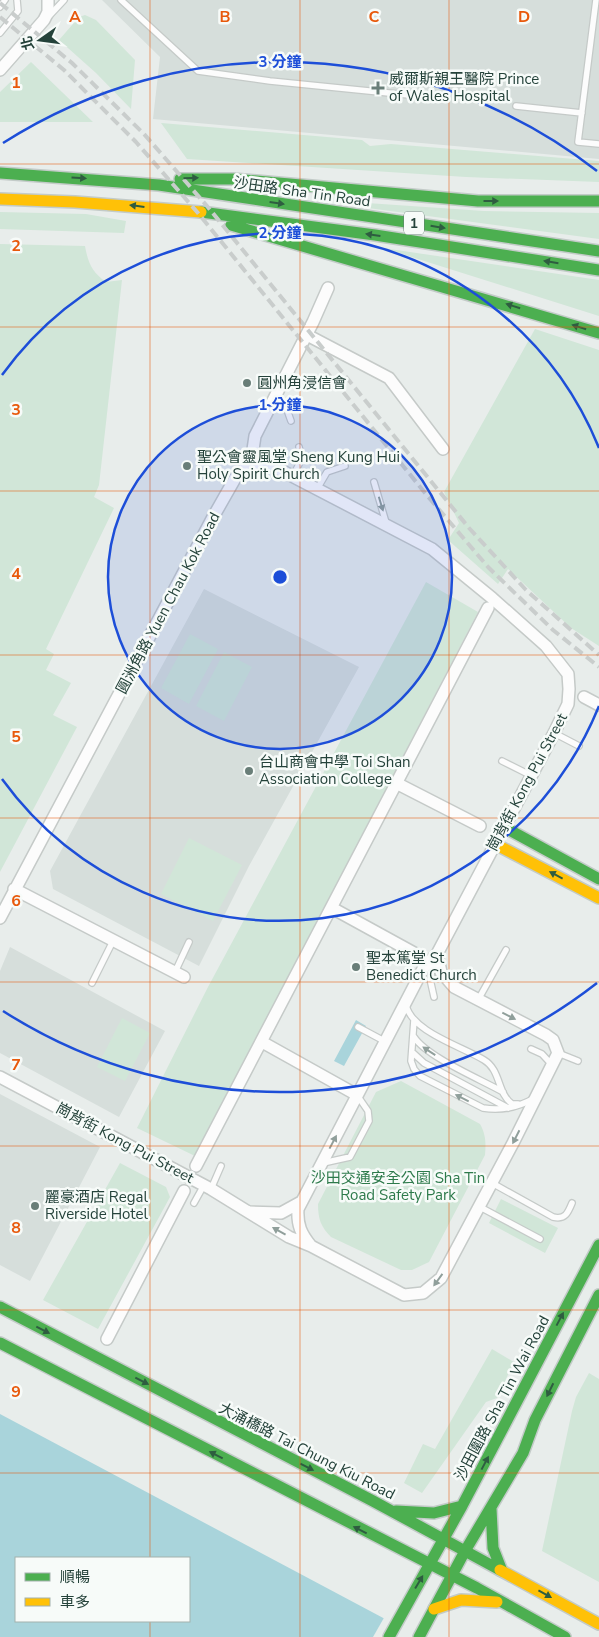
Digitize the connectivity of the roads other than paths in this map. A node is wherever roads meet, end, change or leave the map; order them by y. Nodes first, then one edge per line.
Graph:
1 (5, 0) edge
2 (17, 0) edge
3 (48, 0) edge
4 (64, 0) edge
5 (121, 0) edge
6 (596, 0) edge
7 (0, 7) edge
8 (44, 20) junction
9 (0, 33) edge
10 (0, 70) edge
11 (409, 95) dead end
12 (516, 106) dead end
13 (582, 112) junction
14 (599, 144) edge
15 (0, 173) edge
16 (130, 181) junction
17 (0, 198) edge
18 (599, 201) edge
19 (185, 211) junction
20 (599, 251) edge
21 (599, 270) edge
22 (328, 288) dead end
23 (599, 333) edge
24 (307, 335) junction
25 (272, 400) junction
26 (291, 421) dead end
27 (299, 447) dead end
28 (443, 449) dead end
29 (251, 463) junction
30 (345, 466) dead end
31 (293, 476) junction
32 (374, 482) dead end
33 (318, 489) junction
34 (388, 526) junction
35 (488, 608) dead end
36 (584, 697) dead end
37 (599, 705) edge
38 (554, 733) junction
39 (579, 746) dead end
40 (502, 761) dead end
41 (532, 776) junction
42 (398, 784) junction
43 (480, 826) dead end
44 (504, 827) junction
45 (495, 844) junction
46 (599, 879) edge
47 (14, 889) junction
48 (599, 898) edge
49 (332, 908) junction
50 (0, 918) edge
51 (114, 941) junction
52 (189, 942) dead end
53 (506, 950) dead end
54 (414, 953) dead end
55 (437, 954) junction
56 (180, 974) joint
57 (92, 983) dead end
58 (434, 998) dead end
59 (478, 1000) junction
60 (405, 1002) junction
61 (414, 1020) junction
62 (358, 1028) dead end
63 (414, 1037) junction
64 (262, 1042) junction
65 (386, 1042) junction
66 (531, 1048) dead end
67 (412, 1051) junction
68 (558, 1053) junction
69 (578, 1061) dead end
70 (553, 1066) junction
71 (0, 1077) edge
72 (503, 1092) junction
73 (539, 1094) junction
74 (357, 1095) junction
75 (520, 1104) junction
76 (508, 1108) junction
77 (321, 1163) junction
78 (196, 1166) dead end
79 (221, 1166) dead end
80 (492, 1183) junction
81 (207, 1187) junction
82 (184, 1191) dead end
83 (302, 1201) junction
84 (194, 1203) dead end
85 (572, 1203) dead end
86 (480, 1207) junction
87 (250, 1212) junction
88 (540, 1239) dead end
89 (599, 1245) edge
90 (311, 1246) junction
91 (599, 1295) edge
92 (0, 1307) edge
93 (107, 1338) dead end
94 (0, 1343) edge
95 (462, 1506) junction
96 (492, 1508) junction
97 (392, 1511) junction
98 (443, 1540) junction
99 (465, 1551) junction
100 (429, 1564) junction
101 (502, 1571) junction
102 (452, 1575) junction
103 (504, 1603) junction
104 (432, 1614) junction
105 (599, 1624) edge
106 (389, 1637) edge
107 (419, 1637) edge
108 (565, 1637) edge

1 - 7 lane
2 - 9 lane
3 - 8 street
4 - 8 lane
5 - 11 lane
6 - 13 lane
8 - 10 street
12 - 13 lane
13 - 14 lane
15 -> 16 main road, 沙田路 Sha Tin Road / 1
16 -> 18 main road
16 -> 20 main road, 沙田路 Sha Tin Road / 1
19 -> 17 main road, 1
21 -> 19 main road, 1
23 -> 19 main road
22 - 24 street
24 - 25 street
24 - 28 street
25 - 26 lane
25 - 29 street
27 - 31 lane
29 - 31 street, 崗背街 Kong Pui Street
29 - 47 street, 圓洲角路 Yuen Chau Kok Road
30 - 33 lane
31 - 33 street, 崗背街 Kong Pui Street
32 -> 34 lane
33 - 34 street, 崗背街 Kong Pui Street
34 - 38 street, 崗背街 Kong Pui Street
35 - 42 street
36 - 37 street
38 - 39 lane
38 - 41 street, 崗背街 Kong Pui Street
40 - 41 lane
41 - 44 street, 崗背街 Kong Pui Street
42 - 43 street
42 - 49 street
44 - 45 street, 崗背街 Kong Pui Street
44 - 46 main road
48 -> 45 main road
45 - 55 street, 崗背街 Kong Pui Street
47 - 50 street, 圓洲角路 Yuen Chau Kok Road
47 - 51 street
49 - 54 street
49 - 64 street
51 - 56 street
51 - 57 lane
52 - 56 lane
53 - 59 lane
55 - 58 lane
55 - 59 street
55 - 60 street, 崗背街 Kong Pui Street
59 -> 68 street
60 - 61 lane
60 - 65 street, 崗背街 Kong Pui Street
61 - 63 lane
61 - 72 lane
62 - 65 lane
63 - 67 lane
72 -> 63 lane
64 - 74 street
64 - 78 street
65 - 74 street, 崗背街 Kong Pui Street
66 - 70 lane
67 - 76 lane
76 -> 67 lane
68 - 69 lane
68 - 70 street
70 - 73 street
71 - 81 street, 崗背街 Kong Pui Street
72 - 75 lane
73 - 75 lane
73 -> 80 street
77 -> 74 street, 崗背街 Kong Pui Street
74 - 77 lane
75 - 76 lane
77 - 83 street, 崗背街 Kong Pui Street
79 - 81 lane
80 - 85 lane
80 - 86 street
81 - 84 lane
81 - 87 street, 崗背街 Kong Pui Street
82 - 93 street
83 - 87 street, 崗背街 Kong Pui Street
83 - 90 street, 崗背街 Kong Pui Street
86 - 88 lane
86 -> 90 street
90 -> 87 street, 崗背街 Kong Pui Street
95 -> 89 main road, 沙田圍路 Sha Tin Wai Road
91 -> 96 main road
92 -> 97 main road, 大涌橋路 Tai Chung Kiu Road
100 -> 94 main road
95 - 97 main road
95 - 98 main road, 沙田圍路 Sha Tin Wai Road
96 - 99 main road
96 - 101 main road
97 - 98 main road, 大涌橋路 Tai Chung Kiu Road
98 - 99 main road, 大涌橋路 Tai Chung Kiu Road
98 - 100 main road, 沙田圍路 Sha Tin Wai Road
99 - 101 main road, 大涌橋路 Tai Chung Kiu Road
99 - 102 main road
100 - 102 main road
106 -> 100 main road, 沙田圍路 Sha Tin Wai Road
101 -> 105 main road, 大涌橋路 Tai Chung Kiu Road
102 - 103 main road
102 - 104 main road
103 - 104 main road
103 - 108 main road
104 - 107 main road

